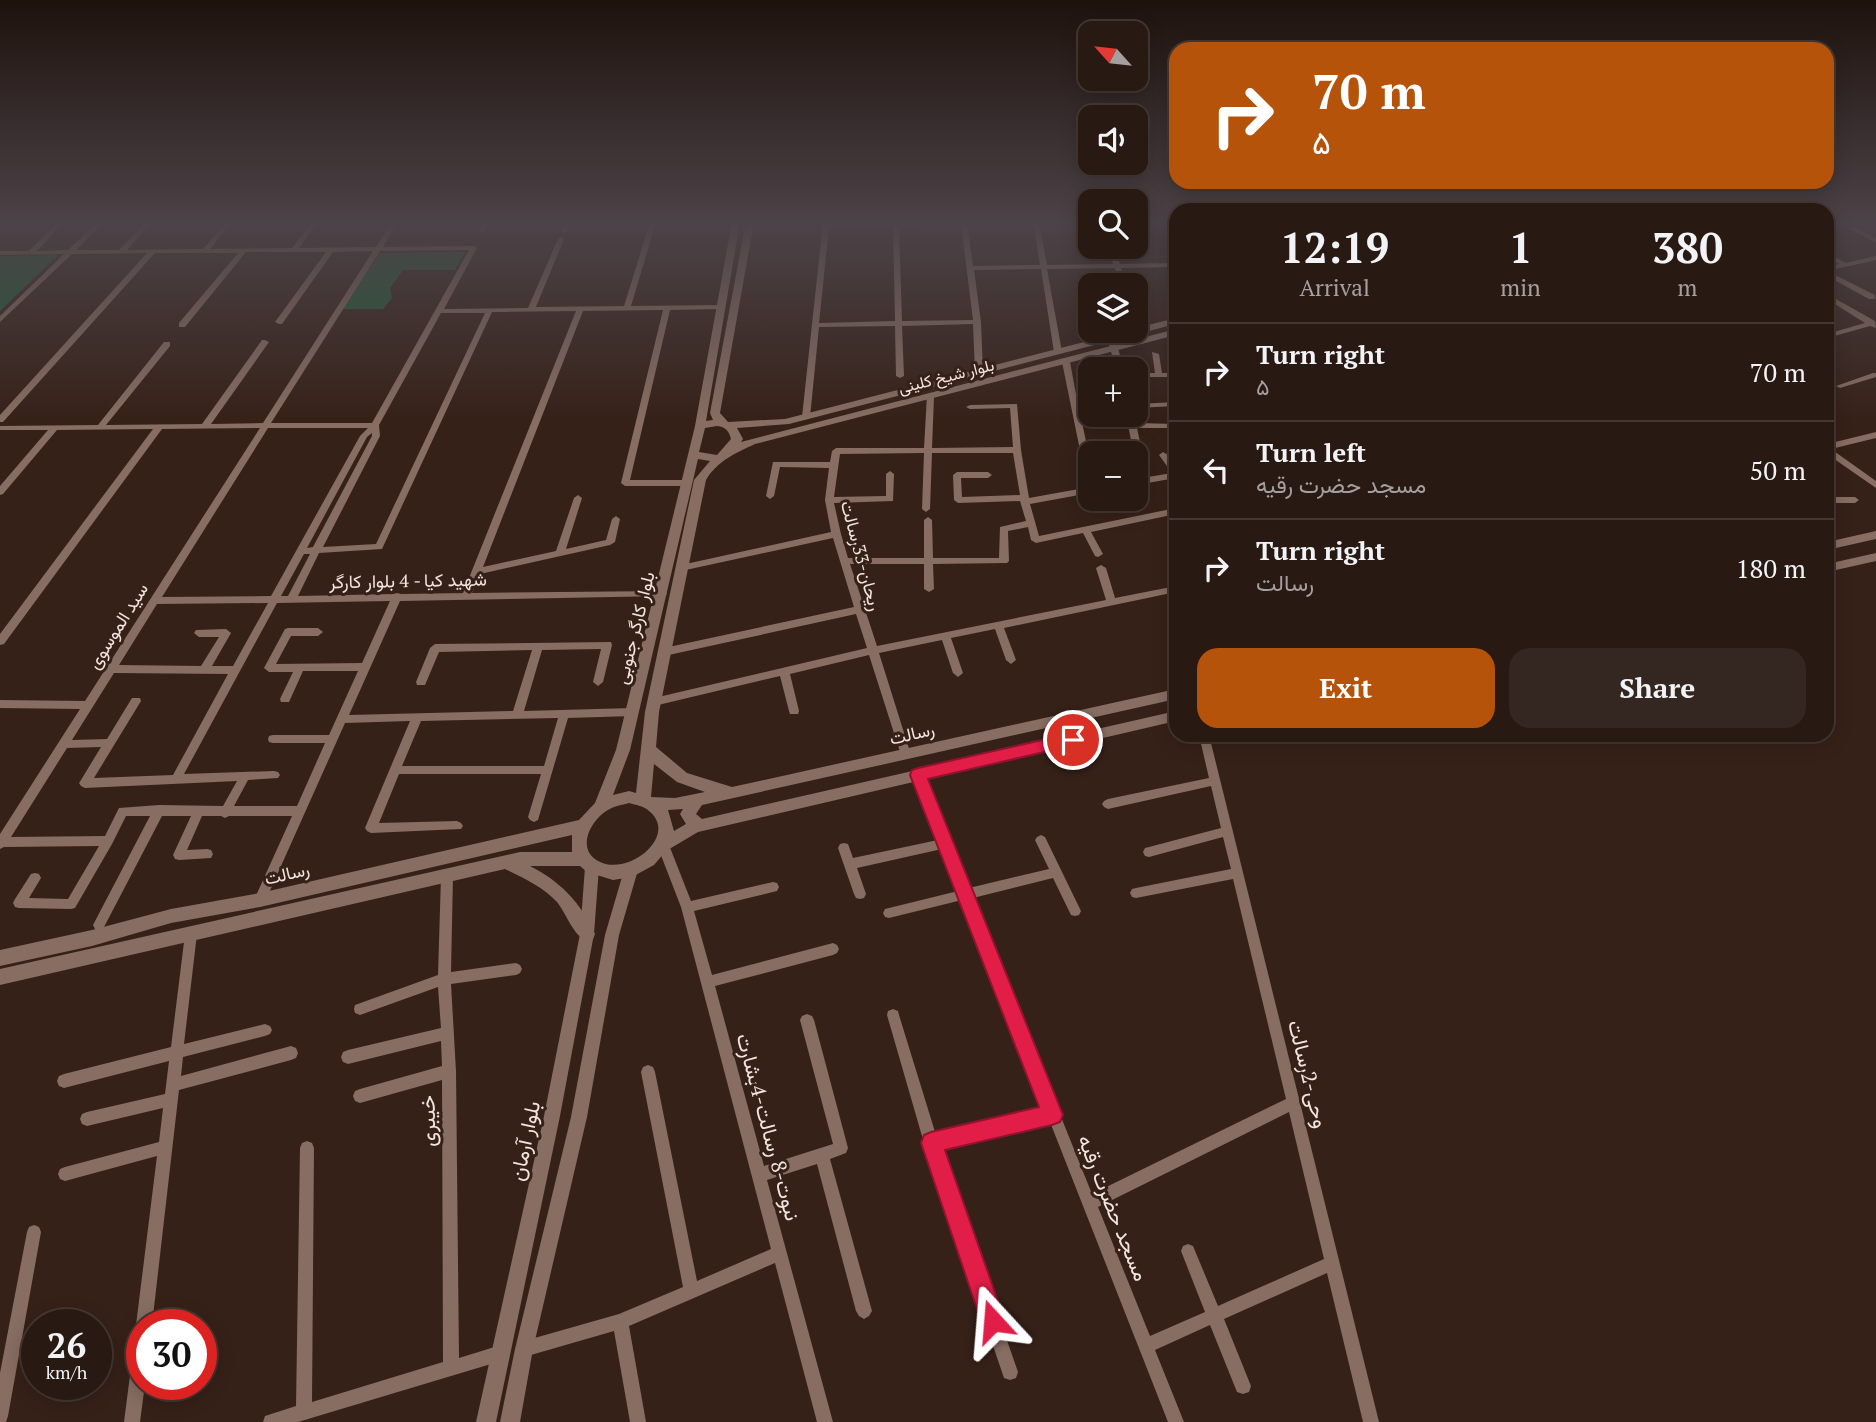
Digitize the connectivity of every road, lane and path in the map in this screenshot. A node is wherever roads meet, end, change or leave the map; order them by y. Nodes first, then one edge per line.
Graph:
1 (33, 288) edge
2 (120, 288) edge
3 (213, 288) edge
4 (303, 288) edge
5 (351, 288) edge
6 (452, 288) edge
7 (540, 288) edge
8 (633, 288) edge
9 (724, 288) edge
10 (738, 288) edge
11 (820, 288) edge
12 (898, 288) edge
13 (972, 288) edge
14 (1048, 288) edge
15 (1856, 288) edge
16 (1872, 298) dead end
17 (1834, 300) edge
18 (720, 307) junction
19 (667, 308) junction
20 (580, 309) junction
21 (627, 309) junction
22 (490, 310) junction
23 (531, 310) junction
24 (439, 311) junction
25 (0, 320) edge
26 (279, 322) dead end
27 (976, 322) junction
28 (1169, 323) edge
29 (899, 324) junction
30 (816, 325) junction
31 (1874, 325) edge
32 (182, 326) dead end
33 (1148, 328) edge
34 (1169, 333) edge
35 (1834, 334) edge
36 (1148, 337) edge
37 (265, 342) dead end
38 (1113, 343) junction
39 (167, 344) dead end
40 (1058, 352) junction
41 (1155, 354) dead end
42 (1117, 357) edge
43 (1066, 362) junction
44 (979, 372) junction
45 (1148, 374) edge
46 (1159, 374) junction
47 (1169, 375) edge
48 (900, 376) dead end
49 (1876, 376) edge
50 (1840, 386) dead end
51 (930, 397) junction
52 (1169, 404) edge
53 (1148, 405) edge
54 (970, 407) dead end
55 (1075, 407) joint
56 (806, 417) junction
57 (0, 420) edge
58 (1078, 422) edge
59 (724, 424) junction
60 (764, 424) junction
61 (264, 425) junction
62 (375, 425) junction
63 (1148, 425) edge
64 (205, 426) junction
65 (699, 426) junction
66 (1169, 426) edge
67 (100, 427) junction
68 (159, 427) junction
69 (1079, 427) edge
70 (1132, 427) edge
71 (0, 428) edge
72 (54, 428) junction
73 (1876, 435) edge
74 (769, 438) junction
75 (1834, 446) edge
76 (1017, 450) junction
77 (928, 451) junction
78 (693, 455) junction
79 (1163, 455) dead end
80 (720, 456) junction
81 (1834, 458) edge
82 (1169, 464) edge
83 (834, 466) junction
84 (1876, 470) edge
85 (1859, 473) junction
86 (890, 474) dead end
87 (988, 475) dead end
88 (1169, 475) edge
89 (1148, 480) edge
90 (685, 483) junction
91 (338, 484) junction
92 (352, 484) junction
93 (1876, 485) edge
94 (0, 492) edge
95 (1078, 493) edge
96 (770, 496) dead end
97 (578, 498) dead end
98 (829, 500) junction
99 (1025, 500) junction
100 (1834, 500) edge
101 (1855, 500) dead end
102 (926, 509) dead end
103 (1169, 512) edge
104 (616, 519) dead end
105 (928, 520) dead end
106 (1032, 523) junction
107 (1086, 530) junction
108 (836, 534) junction
109 (1876, 535) edge
110 (1834, 544) edge
111 (318, 550) junction
112 (303, 551) junction
113 (560, 552) junction
114 (1098, 554) dead end
115 (1876, 557) edge
116 (844, 561) junction
117 (929, 561) junction
118 (1834, 566) edge
119 (681, 568) junction
120 (1101, 568) dead end
121 (476, 572) junction
122 (929, 589) dead end
123 (1169, 590) edge
124 (662, 594) junction
125 (467, 595) junction
126 (397, 596) junction
127 (291, 598) junction
128 (276, 599) junction
129 (155, 601) junction
130 (1111, 602) junction
131 (858, 610) junction
132 (998, 625) junction
133 (318, 632) dead end
134 (199, 633) dead end
135 (945, 636) junction
136 (0, 641) edge
137 (538, 646) junction
138 (871, 651) junction
139 (664, 652) junction
140 (1011, 660) dead end
141 (365, 667) junction
142 (300, 668) junction
143 (112, 669) junction
144 (204, 670) junction
145 (237, 670) junction
146 (784, 671) junction
147 (958, 673) dead end
148 (598, 681) dead end
149 (422, 682) dead end
150 (1169, 696) edge
151 (285, 699) dead end
152 (136, 701) dead end
153 (654, 702) junction
154 (0, 704) edge
155 (89, 705) junction
156 (794, 711) dead end
157 (633, 712) junction
158 (564, 713) junction
159 (517, 715) junction
160 (417, 717) junction
161 (1169, 718) edge
162 (342, 719) junction
163 (273, 739) dead end
164 (332, 739) junction
165 (1206, 742) edge
166 (110, 743) junction
167 (64, 744) junction
168 (647, 748) junction
169 (906, 755) junction
170 (395, 770) junction
171 (547, 770) junction
172 (274, 775) dead end
173 (918, 775) junction
174 (245, 776) junction
175 (176, 779) junction
176 (1215, 781) junction
177 (741, 792) junction
178 (697, 800) junction
179 (649, 801) junction
180 (1108, 804) dead end
181 (601, 806) junction
182 (159, 810) junction
183 (300, 811) junction
184 (198, 813) junction
185 (225, 813) junction
186 (534, 817) dead end
187 (0, 823) edge
188 (14, 823) junction
189 (700, 825) junction
190 (457, 826) dead end
191 (583, 826) junction
192 (1227, 831) junction
193 (1041, 840) dead end
194 (108, 841) junction
195 (1, 843) edge
196 (945, 843) junction
197 (663, 845) junction
198 (845, 848) dead end
199 (1149, 852) dead end
200 (207, 854) dead end
201 (506, 862) junction
202 (588, 863) junction
203 (850, 864) junction
204 (631, 870) junction
205 (1056, 872) junction
206 (1238, 873) junction
207 (447, 876) junction
208 (35, 878) dead end
209 (773, 887) dead end
210 (1136, 893) dead end
211 (860, 894) dead end
212 (965, 894) junction
213 (260, 900) junction
214 (687, 907) junction
215 (1075, 911) dead end
216 (888, 913) dead end
217 (99, 925) dead end
218 (191, 934) junction
219 (587, 934) junction
220 (832, 949) dead end
221 (0, 958) edge
222 (516, 969) dead end
223 (0, 977) edge
224 (444, 979) junction
225 (707, 982) junction
226 (360, 1009) dead end
227 (893, 1015) dead end
228 (807, 1020) dead end
229 (265, 1030) dead end
230 (448, 1033) junction
231 (177, 1053) junction
232 (291, 1053) dead end
233 (348, 1057) dead end
234 (449, 1071) junction
235 (648, 1072) dead end
236 (64, 1081) dead end
237 (172, 1092) junction
238 (360, 1096) dead end
239 (1293, 1103) junction
240 (1052, 1115) junction
241 (88, 1119) dead end
242 (931, 1143) junction
243 (166, 1147) junction
244 (307, 1148) dead end
245 (822, 1154) junction
246 (65, 1174) dead end
247 (759, 1175) junction
248 (1088, 1204) junction
249 (34, 1232) dead end
250 (1188, 1251) dead end
251 (779, 1253) junction
252 (1333, 1263) junction
253 (691, 1291) junction
254 (146, 1309) edge
255 (864, 1311) dead end
256 (1213, 1316) junction
257 (620, 1322) junction
258 (1145, 1346) junction
259 (524, 1349) junction
260 (501, 1353) junction
261 (451, 1366) junction
262 (1010, 1372) dead end
263 (1243, 1386) dead end
264 (135, 1400) edge
265 (0, 1416) edge
266 (295, 1417) edge
267 (132, 1422) edge
268 (271, 1422) edge
269 (486, 1422) edge
270 (510, 1422) edge
271 (638, 1422) edge
272 (825, 1422) edge
273 (1176, 1422) edge
274 (1371, 1422) edge

1 - 25 street
2 - 57 street
3 - 32 street
4 - 26 street
5 - 61 street, سید الموسوی
6 - 24 street
7 - 23 street
8 - 21 street
9 - 18 main road
10 - 59 main road
11 - 30 street
12 - 29 street
13 - 27 street
14 - 40 street
15 - 16 street
17 - 31 street
18 - 19 street
18 - 65 main road
19 - 21 street
19 - 90 street
20 - 21 street
20 - 23 street
20 - 121 street
22 - 23 street
22 - 24 street
22 - 111 street
24 - 62 street
27 - 29 street
27 - 44 street
28 - 33 main road, بلوار شیخ کلینی
29 - 30 street
29 - 48 street
30 - 56 street
31 - 35 street
34 - 36 main road, بلوار شیخ کلینی
37 - 64 street
38 - 40 main road, بلوار شیخ کلینی
38 - 42 street
38 - 43 main road, بلوار شیخ کلینی
39 - 67 street
40 - 44 main road, بلوار شیخ کلینی
41 - 46 street
43 - 51 main road, بلوار شیخ کلینی
43 - 55 street
44 - 56 main road, بلوار شیخ کلینی
45 - 46 street
46 - 47 street
49 - 50 street
51 - 74 main road, بلوار شیخ کلینی
51 - 77 street
52 - 53 street
54 - 76 street
55 - 58 street
56 - 60 main road, بلوار شیخ کلینی
59 - 60 main road, بلوار شیخ کلینی
59 - 65 main road, بلوار شیخ کلینی
59 - 80 main road
60 - 74 main road
61 - 62 street
61 - 64 street
61 - 129 street, سید الموسوی
62 - 91 street
62 - 92 street
63 - 66 street
64 - 68 street
65 - 78 main road, بلوار کارگر جنوبی
67 - 68 street
67 - 72 street
68 - 136 street
69 - 70 street
71 - 72 street
72 - 94 street
73 - 75 street
74 - 80 main road, بلوار شیخ کلینی
76 - 77 street
76 - 99 street
77 - 83 street
77 - 102 street
78 - 80 main road
78 - 90 main road, بلوار کارگر جنوبی
79 - 82 street
80 - 119 main road, بلوار کارگر جنوبی
81 - 85 street
83 - 96 street
83 - 98 street, ریحان-33رسالت
84 - 85 street
85 - 93 street
86 - 98 street
87 - 99 street
88 - 89 street
90 - 124 main road, بلوار کارگر جنوبی
91 - 92 street
91 - 112 street
92 - 111 street
95 - 99 street
97 - 113 street
98 - 108 street, ریحان-33رسالت
99 - 106 street
100 - 101 street
103 - 107 street
104 - 113 street
105 - 117 street
106 - 107 street
106 - 117 street
107 - 114 street
108 - 116 street, ریحان-33رسالت
108 - 119 street
109 - 110 main road
111 - 112 street
111 - 127 street
112 - 128 street
113 - 121 street
115 - 118 main road
116 - 117 street
116 - 131 street, ریحان-33رسالت
117 - 122 street
119 - 139 main road, بلوار کارگر جنوبی
120 - 130 street
121 - 125 street
123 - 130 street
124 - 125 street, شهید کیا - 4 بلوار کارگر
124 - 157 main road, بلوار کارگر جنوبی
125 - 126 street, شهید کیا - 4 بلوار کارگر
126 - 127 street, شهید کیا - 4 بلوار کارگر
126 - 141 street
127 - 128 street, شهید کیا - 4 بلوار کارگر
128 - 129 street, شهید کیا - 4 بلوار کارگر
128 - 145 street
129 - 143 street, سید الموسوی
130 - 132 street
131 - 138 street, ریحان-33رسالت
131 - 139 street
132 - 135 street
132 - 140 street
133 - 142 street
134 - 144 street
135 - 138 street
135 - 147 street
137 - 148 street
137 - 149 street
137 - 159 street
138 - 146 street
138 - 169 street, ریحان-33رسالت
139 - 153 main road, بلوار کارگر جنوبی
141 - 142 street
141 - 162 street
142 - 151 street
143 - 144 street
143 - 155 street, سید الموسوی
144 - 145 street
145 - 175 street
146 - 153 street
146 - 156 street
150 - 169 main road, رسالت
152 - 166 street
153 - 168 main road, بلوار کارگر جنوبی
154 - 155 street
155 - 167 street, سید الموسوی
157 - 158 street
157 - 181 main road, بلوار کارگر جنوبی
158 - 159 street
158 - 171 street
159 - 160 street
160 - 162 street
160 - 170 street
161 - 173 main road
162 - 164 street
163 - 164 street
164 - 183 street
165 - 176 street, وحی-2رسالت
166 - 167 street
166 - 175 street
167 - 188 street, سید الموسوی
168 - 177 main road
168 - 179 main road, بلوار کارگر جنوبی
169 - 177 main road, رسالت
170 - 171 street
170 - 190 street
171 - 186 street
172 - 174 street
173 - 189 main road
173 - 196 street, مسجد حضرت رقیه
174 - 175 street
174 - 185 street
176 - 180 street
176 - 192 street, وحی-2رسالت
177 - 178 main road, رسالت
178 - 179 main road, رسالت
178 - 189 main road
179 - 181 main road
179 - 197 main road
181 - 191 main road
182 - 184 street
182 - 194 street
182 - 217 street
183 - 185 street
183 - 213 street
184 - 185 street
184 - 200 street
187 - 188 street
188 - 195 street, سید الموسوی
189 - 197 main road
191 - 202 main road
191 - 213 main road, رسالت
192 - 199 street
192 - 206 street, وحی-2رسالت
193 - 205 street
194 - 195 street
194 - 208 street
196 - 203 street
196 - 212 street, مسجد حضرت رقیه
197 - 204 main road
197 - 214 street, نبوت-8 رسالت-4بشارت
198 - 203 street
201 - 202 main road, رسالت
201 - 207 main road, رسالت
201 - 219 main road
202 - 204 main road
202 - 219 street, بلوار آرمان
203 - 211 street
204 - 259 street
205 - 212 street
205 - 215 street
206 - 210 street
206 - 239 street, وحی-2رسالت
207 - 218 main road, رسالت
207 - 224 street, خیبری
209 - 214 street
212 - 216 street
212 - 240 street, مسجد حضرت رقیه
213 - 221 main road, رسالت
214 - 225 street, نبوت-8 رسالت-4بشارت
218 - 223 main road, رسالت
218 - 231 street
219 - 260 street, بلوار آرمان
220 - 225 street
222 - 224 street
224 - 226 street
224 - 230 street, خیبری
225 - 247 street, نبوت-8 رسالت-4بشارت
227 - 242 street
228 - 245 street
229 - 231 street
230 - 233 street
230 - 234 street, خیبری
231 - 236 street
231 - 237 street
232 - 237 street
234 - 238 street
234 - 261 street, خیبری
235 - 253 street
237 - 241 street
237 - 243 street
239 - 248 street
239 - 252 street, وحی-2رسالت
240 - 242 street
240 - 248 street, مسجد حضرت رقیه
242 - 262 street
243 - 246 street
243 - 254 street
244 - 266 street
245 - 247 street
245 - 255 street
247 - 251 street, نبوت-8 رسالت-4بشارت
248 - 258 street, مسجد حضرت رقیه
249 - 265 street
250 - 256 street
251 - 253 street
251 - 272 street, نبوت-8 رسالت-4بشارت
252 - 256 street
252 - 274 street, وحی-2رسالت
253 - 257 street
256 - 258 street
256 - 263 street
257 - 259 street
257 - 271 street
258 - 273 street, مسجد حضرت رقیه
259 - 270 street
260 - 261 street
260 - 269 street, بلوار آرمان
261 - 266 street
264 - 267 street
266 - 268 street

